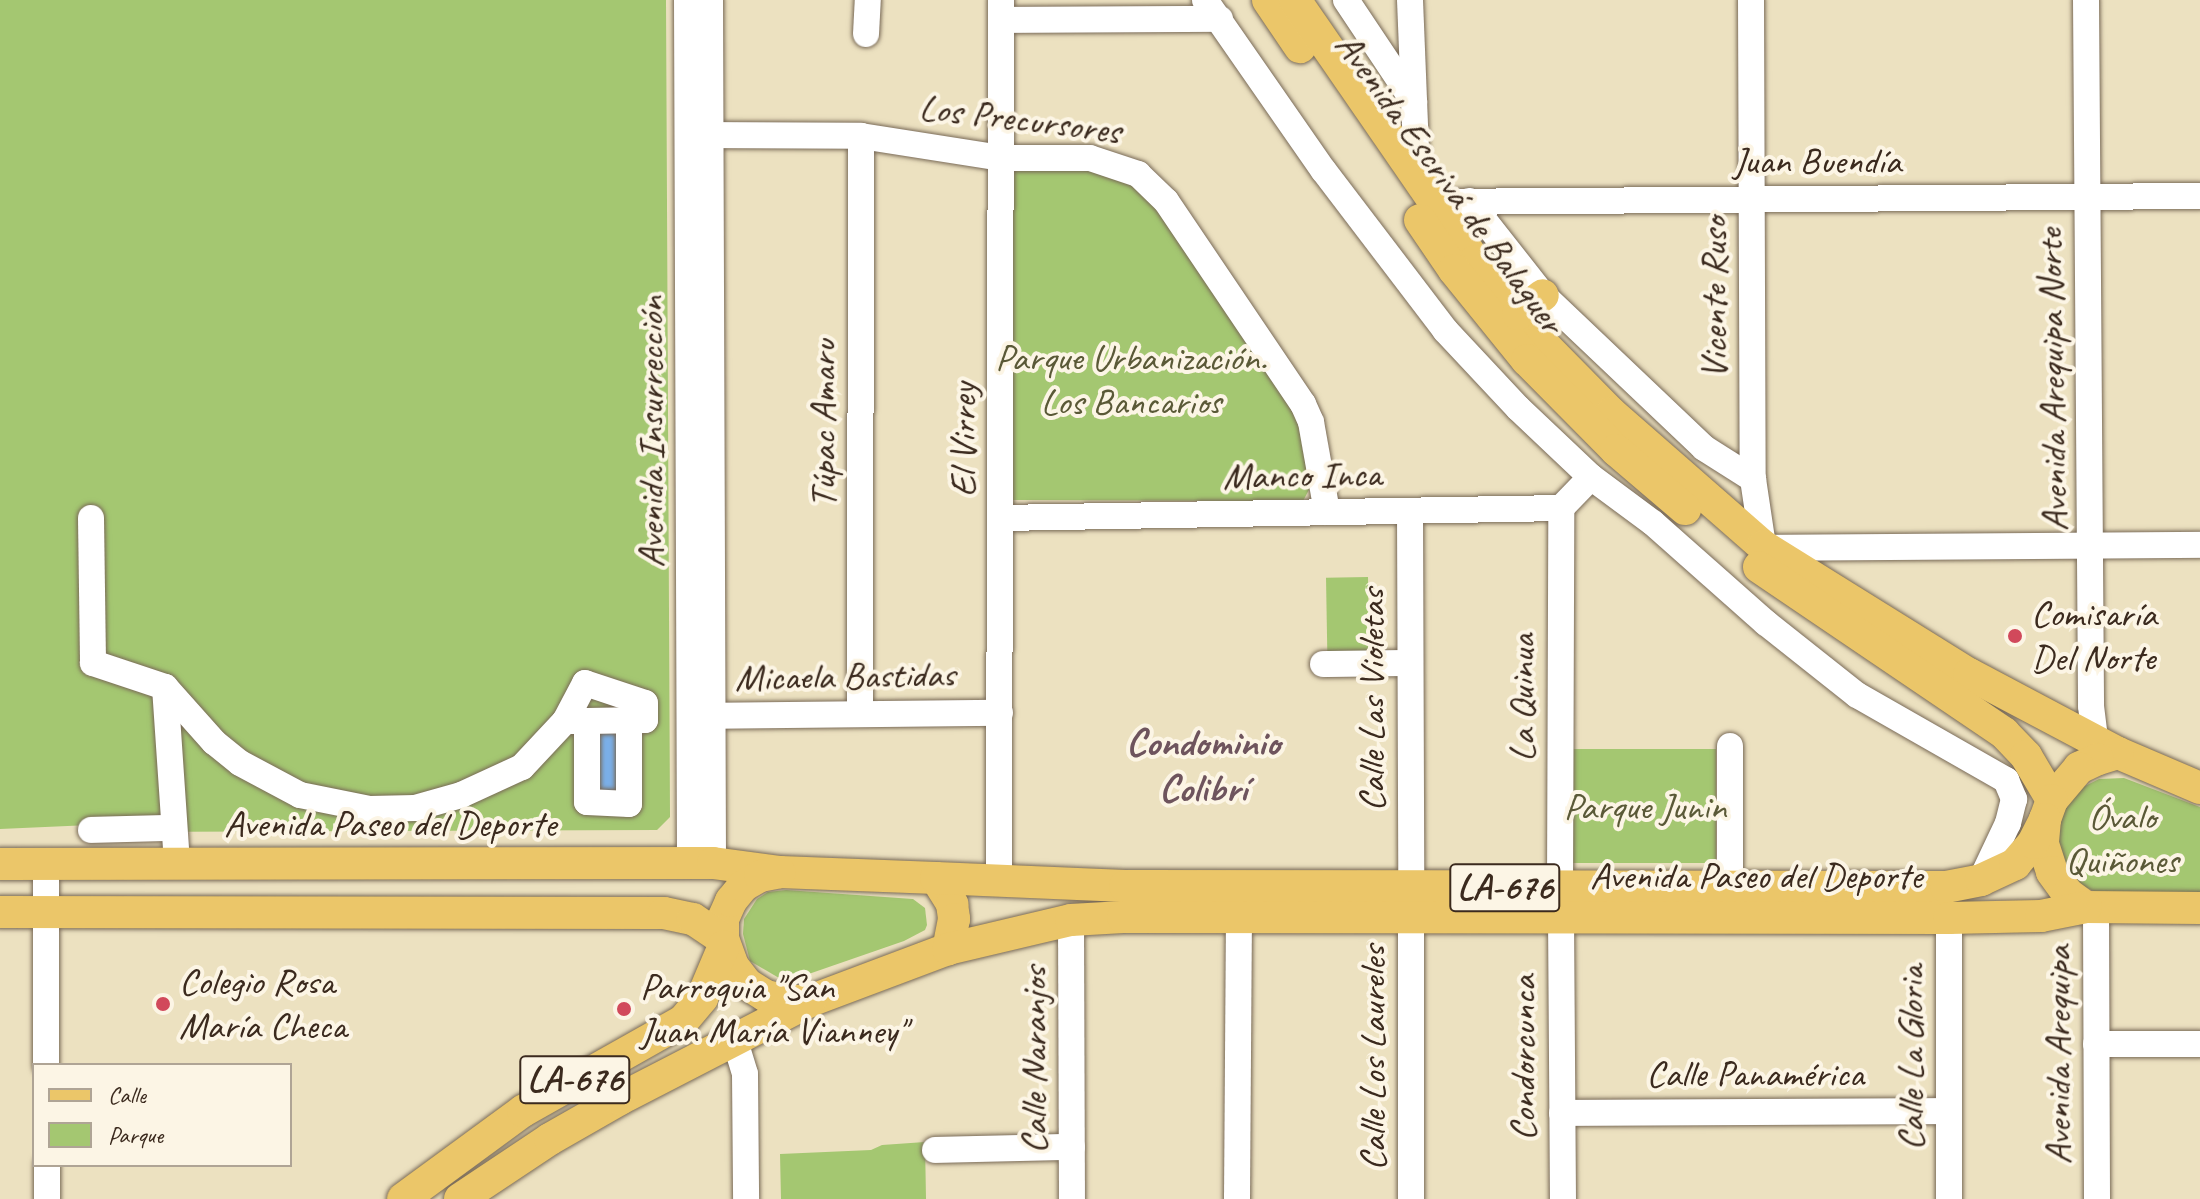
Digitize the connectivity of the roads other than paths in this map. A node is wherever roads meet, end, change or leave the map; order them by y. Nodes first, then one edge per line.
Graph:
1 (687, 0) edge
2 (710, 0) edge
3 (868, 0) edge
4 (1268, 0) edge
5 (1295, 0) edge
6 (1346, 0) edge
7 (1410, 0) edge
8 (1751, 0) edge
9 (2086, 0) edge
10 (1001, 10) edge
11 (1213, 10) edge
12 (866, 34) dead end
13 (1414, 102) junction
14 (700, 135) junction
15 (861, 136) junction
16 (1001, 158) junction
17 (1426, 190) junction
18 (2089, 196) junction
19 (2200, 196) edge
20 (1752, 199) junction
21 (1469, 201) junction
22 (1530, 304) junction
23 (1591, 477) junction
24 (1753, 479) junction
25 (1561, 508) junction
26 (1410, 511) junction
27 (1327, 512) junction
28 (91, 518) dead end
29 (1001, 518) junction
30 (2092, 545) junction
31 (2200, 545) edge
32 (1756, 554) junction
33 (1410, 663) junction
34 (1323, 664) dead end
35 (173, 679) junction
36 (860, 713) junction
37 (1000, 713) junction
38 (700, 716) junction
39 (576, 721) junction
40 (629, 721) junction
41 (1730, 746) dead end
42 (2104, 751) junction
43 (2200, 788) edge
44 (2048, 810) junction
45 (91, 830) dead end
46 (167, 844) junction
47 (702, 863) junction
48 (0, 864) edge
49 (46, 864) junction
50 (780, 872) junction
51 (936, 878) junction
52 (999, 880) junction
53 (1981, 880) junction
54 (1730, 888) junction
55 (1411, 902) junction
56 (1560, 902) junction
57 (2200, 908) edge
58 (2091, 909) junction
59 (0, 912) edge
60 (46, 912) junction
61 (1239, 916) junction
62 (1949, 918) junction
63 (693, 919) junction
64 (1071, 920) junction
65 (723, 942) junction
66 (948, 949) junction
67 (810, 1001) junction
68 (735, 1041) junction
69 (2096, 1044) junction
70 (2200, 1044) edge
71 (46, 1063) edge
72 (1949, 1111) junction
73 (1562, 1113) junction
74 (1072, 1147) junction
75 (935, 1150) dead end
76 (47, 1167) edge
77 (47, 1199) edge
78 (403, 1199) edge
79 (460, 1199) edge
80 (746, 1199) edge
81 (1072, 1199) edge
82 (1237, 1199) edge
83 (1411, 1199) edge
84 (1563, 1199) edge
85 (1949, 1199) edge
86 (2097, 1199) edge

1 - 14 street, Avenida Insurrección
2 - 14 street, Avenida Insurrección
3 - 12 street
4 - 32 main road, Avenida Escrivá de Balaguer
5 - 17 main road, Avenida Escrivá de Balaguer
6 - 13 street
7 - 13 street
8 - 20 street, Vicente Ruso
9 - 18 street, Avenida Arequipa Norte
10 - 11 street
10 - 16 street, El Virrey
11 - 23 street
13 - 17 street
14 - 15 street, Los Precursores
14 - 38 street, Avenida Insurrección
15 - 16 street, Los Precursores
15 - 36 street, Túpac Amaru
16 - 27 street, Los Precursores
16 - 29 street, El Virrey
17 - 21 street, Juan Buendía
17 - 22 main road, Avenida Escrivá de Balaguer
18 - 19 street, Juan Buendía
18 - 20 street, Juan Buendía
18 - 30 street, Avenida Arequipa Norte
20 - 21 street, Juan Buendía
20 - 24 street, Vicente Ruso
21 - 22 street
22 - 24 street
22 - 32 main road, Avenida Escrivá de Balaguer
23 - 25 street
23 - 53 street
24 - 32 street, Vicente Ruso
25 - 26 street, Manco Inca
25 - 56 street, La Quinua
26 - 27 street, Manco Inca
26 - 33 street, Calle Las Violetas
27 - 29 street, Manco Inca
28 - 35 street
29 - 37 street, El Virrey
30 - 31 street
30 - 32 street
30 - 42 street, Avenida Arequipa Norte
32 - 42 main road, Avenida Escrivá de Balaguer
32 - 44 main road, Avenida Escrivá de Balaguer
33 - 34 street
33 - 55 street, Calle Las Violetas
35 - 39 street
35 - 46 street
35 - 46 street
36 - 37 street, Micaela Bastidas
36 - 38 street, Micaela Bastidas
37 - 52 street, El Virrey
38 - 47 street, Avenida Insurrección
39 - 40 street
39 - 40 street
39 - 40 street
41 - 54 street
42 - 43 main road
42 - 44 main road, LA-676
44 - 53 main road, Avenida Paseo del Deporte / LA-676
44 - 58 main road
45 - 46 street
46 - 47 main road, Avenida Paseo del Deporte
46 - 49 main road, Avenida Paseo del Deporte
47 - 50 main road, Avenida Paseo del Deporte
47 - 63 main road
48 - 49 main road, Avenida Paseo del Deporte
49 - 60 street
50 - 51 main road, LA-676
50 - 65 main road, LA-676
51 - 52 main road, Avenida Paseo del Deporte / LA-676
51 - 66 main road
52 - 55 main road, Avenida Paseo del Deporte / LA-676
53 - 54 main road, Avenida Paseo del Deporte / LA-676
54 - 56 main road, Avenida Paseo del Deporte / LA-676
55 - 56 main road, Avenida Paseo del Deporte / LA-676
55 - 61 main road, Avenida Paseo del Deporte / LA-676
55 - 83 street, Calle Los Laureles
56 - 62 main road, Avenida Paseo del Deporte / LA-676
56 - 73 street, Condorcunca
57 - 58 main road, LA-676
58 - 62 main road, Avenida Paseo del Deporte / LA-676
58 - 69 street, Avenida Arequipa
59 - 60 main road
60 - 63 main road
60 - 71 street
61 - 64 main road, Avenida Paseo del Deporte / LA-676
61 - 82 street
62 - 72 street, Calle La Gloria
63 - 65 main road
64 - 66 main road, Avenida Paseo del Deporte / LA-676
64 - 74 street, Calle Naranjos
65 - 67 main road, LA-676
65 - 78 main road, LA-676
66 - 67 main road, LA-676
67 - 68 main road, LA-676
68 - 79 main road, LA-676
68 - 80 street
69 - 70 street
69 - 86 street, Avenida Arequipa
72 - 73 street, Calle Panamérica
72 - 85 street, Calle La Gloria
73 - 84 street, Condorcunca
74 - 75 street
74 - 81 street, Calle Naranjos
76 - 77 street

